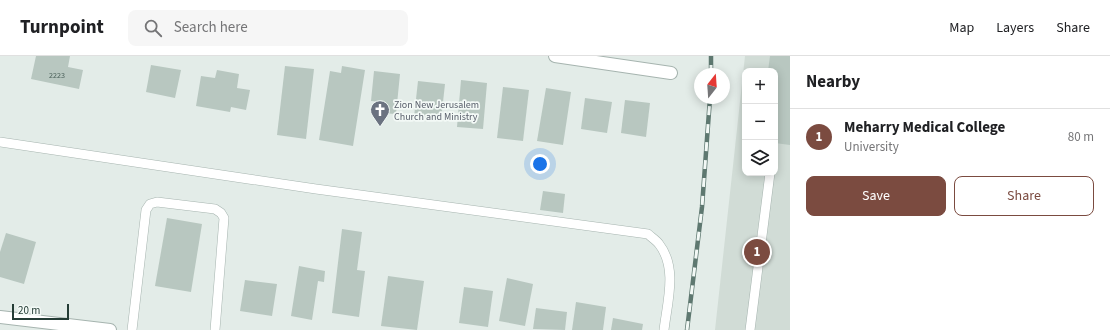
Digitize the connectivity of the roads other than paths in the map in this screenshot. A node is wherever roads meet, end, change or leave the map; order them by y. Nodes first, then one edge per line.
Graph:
1 (555, 56) edge
2 (671, 72) dead end
3 (0, 142) edge
4 (770, 176) edge
5 (0, 317) edge
6 (110, 330) edge
7 (132, 330) edge
8 (216, 330) edge
9 (664, 330) edge
10 (750, 330) edge

1 - 2 street
3 - 9 lane
4 - 10 lane
5 - 6 street
7 - 8 lane

